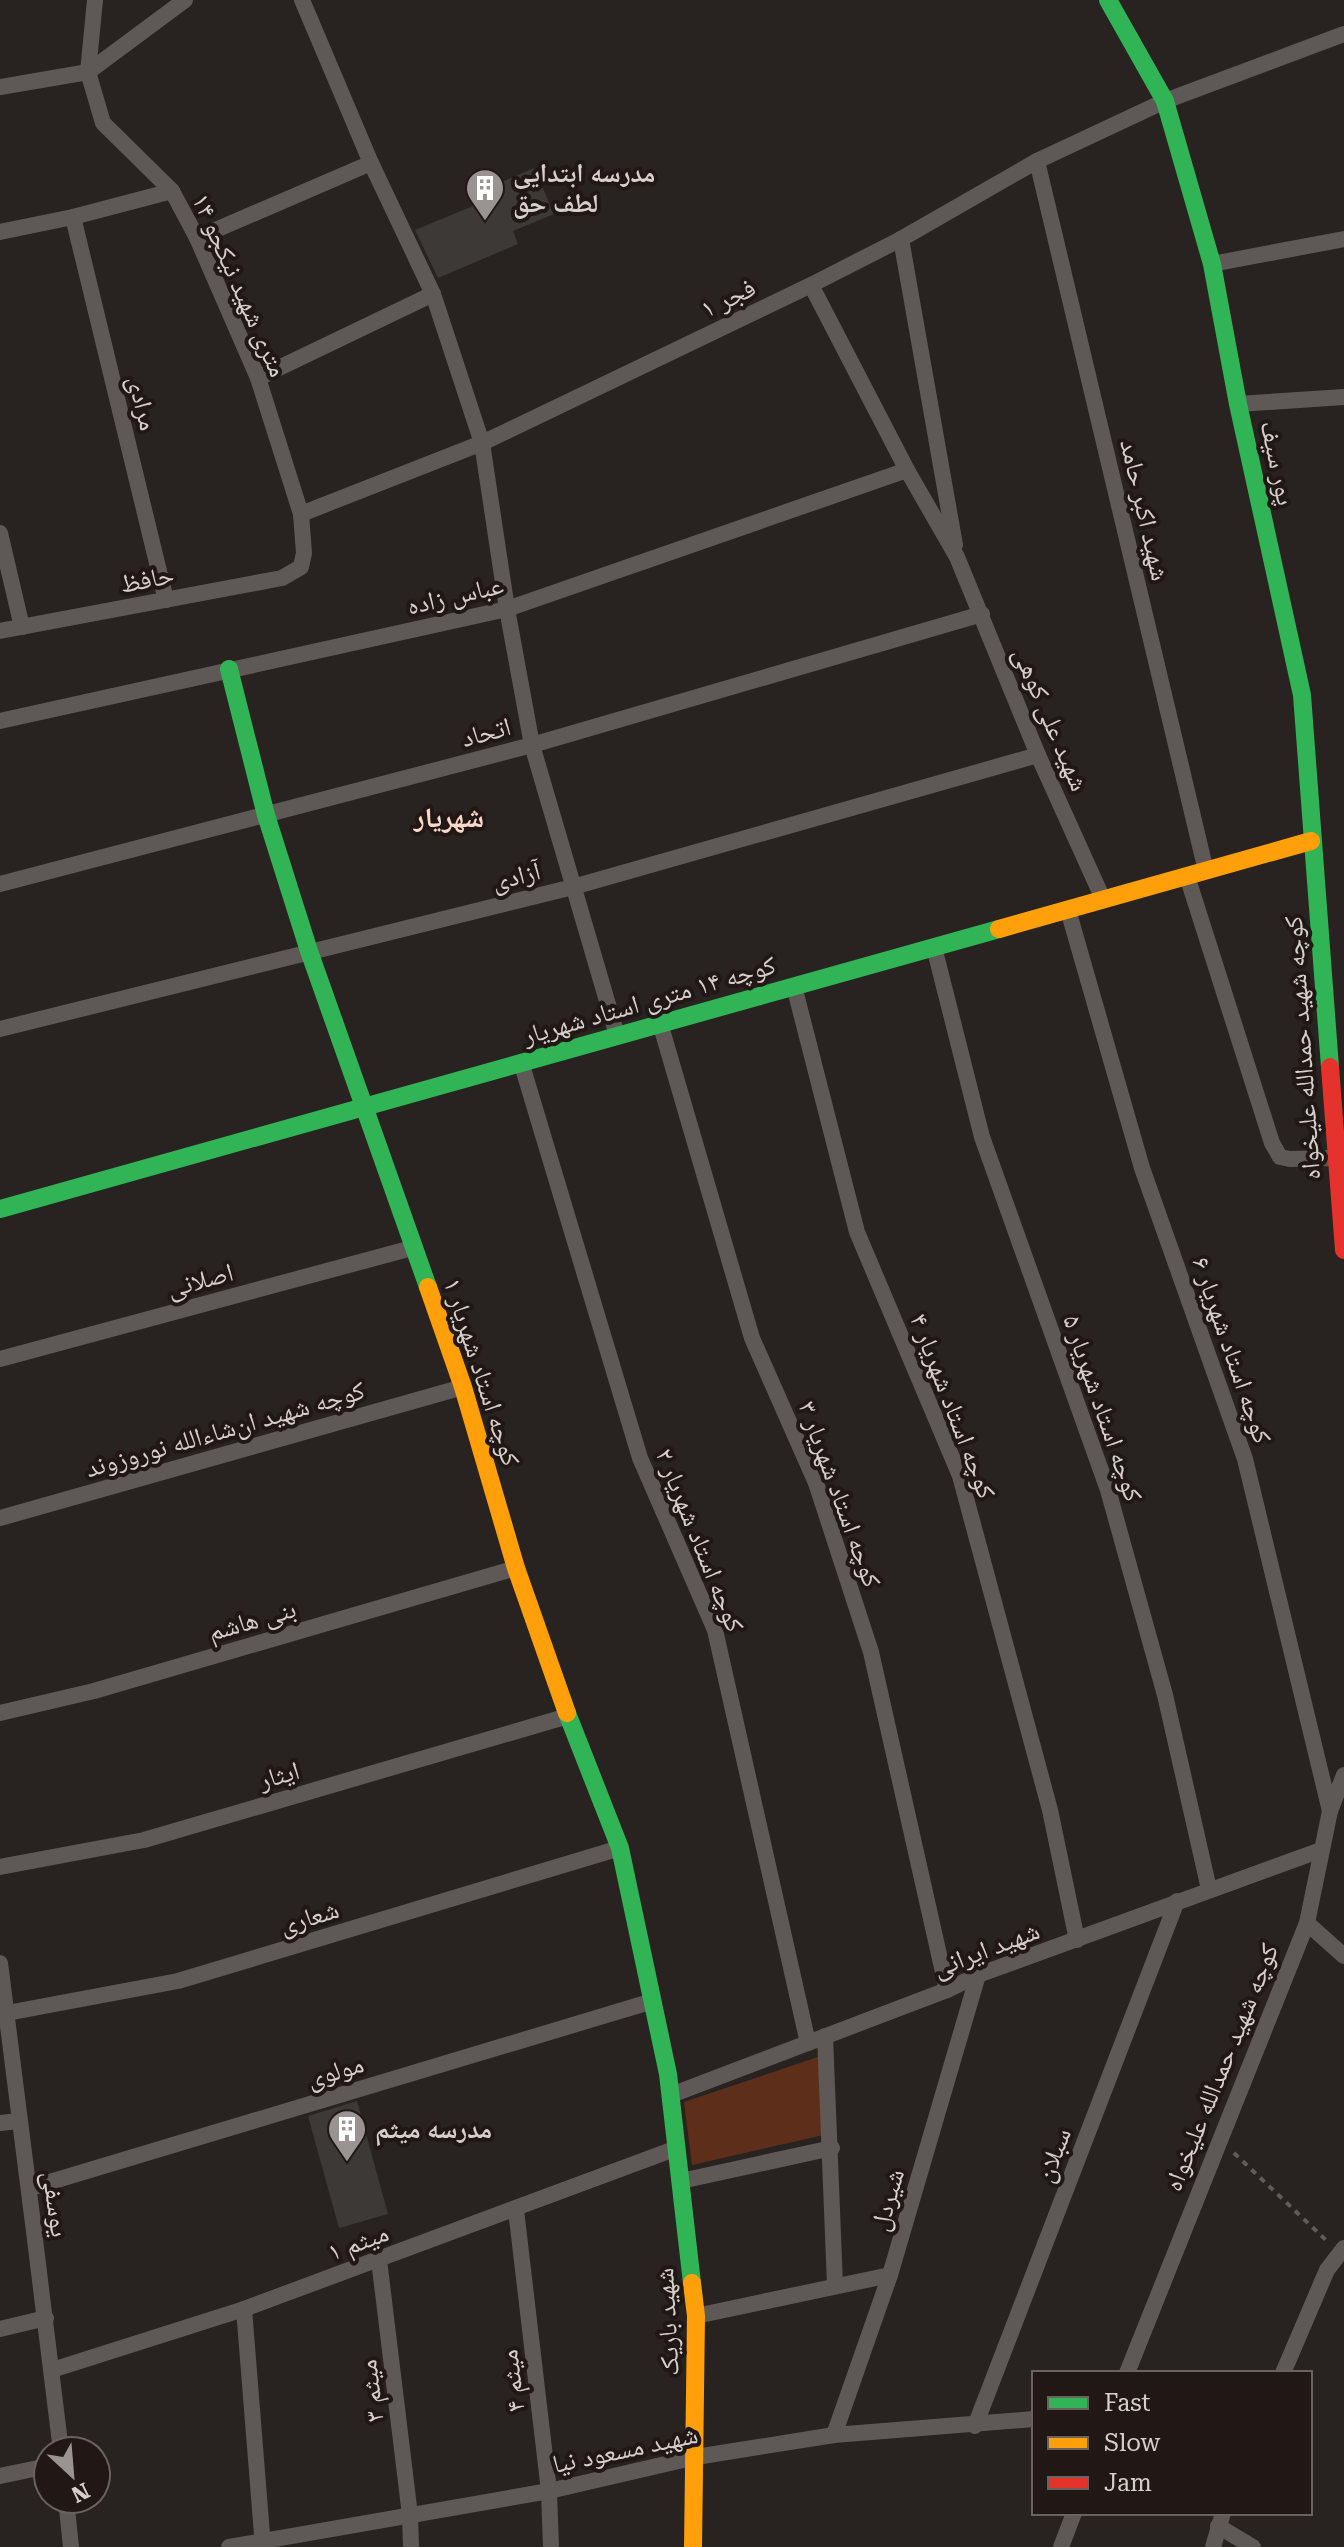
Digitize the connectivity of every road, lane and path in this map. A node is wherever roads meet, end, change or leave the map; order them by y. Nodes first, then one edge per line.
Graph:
1 (95, 0) edge
2 (185, 0) edge
3 (302, 0) edge
4 (1108, 0) edge
5 (1344, 34) edge
6 (88, 72) junction
7 (0, 87) edge
8 (1165, 101) junction
9 (1037, 161) junction
10 (371, 163) junction
11 (172, 191) junction
12 (73, 217) junction
13 (0, 232) edge
14 (197, 238) junction
15 (901, 239) junction
16 (1344, 239) edge
17 (1212, 264) junction
18 (811, 285) junction
19 (433, 294) junction
20 (258, 378) junction
21 (1344, 397) edge
22 (1238, 404) junction
23 (482, 443) junction
24 (907, 470) junction
25 (301, 514) junction
26 (0, 533) edge
27 (957, 557) junction
28 (301, 567) joint
29 (166, 600) junction
30 (507, 609) junction
31 (982, 614) junction
32 (22, 627) junction
33 (0, 631) edge
34 (229, 669) junction
35 (0, 721) edge
36 (532, 745) junction
37 (1038, 755) junction
38 (266, 815) junction
39 (1311, 841) junction
40 (1206, 871) junction
41 (1187, 876) junction
42 (0, 884) edge
43 (573, 887) junction
44 (1103, 899) junction
45 (1068, 910) junction
46 (934, 947) junction
47 (309, 951) junction
48 (794, 986) junction
49 (660, 1023) junction
50 (0, 1029) edge
51 (617, 1035) junction
52 (521, 1062) junction
53 (1339, 1100) edge
54 (362, 1108) junction
55 (1336, 1158) junction
56 (0, 1209) edge
57 (412, 1248) junction
58 (1344, 1250) edge
59 (0, 1359) edge
60 (463, 1387) junction
61 (0, 1518) edge
62 (516, 1568) junction
63 (0, 1713) edge
64 (568, 1716) junction
65 (1344, 1775) edge
66 (1330, 1811) junction
67 (620, 1848) junction
68 (1321, 1850) junction
69 (0, 1867) edge
70 (1209, 1889) junction
71 (1177, 1901) junction
72 (1307, 1923) junction
73 (1077, 1940) junction
74 (1344, 1956) edge
75 (1, 1975) edge
76 (978, 1975) junction
77 (947, 1990) junction
78 (653, 2001) junction
79 (7, 2013) junction
80 (825, 2036) junction
81 (808, 2043) junction
82 (671, 2095) junction
83 (19, 2121) junction
84 (0, 2123) edge
85 (1220, 2140) junction
86 (677, 2148) junction
87 (832, 2148) junction
88 (681, 2181) junction
89 (30, 2188) junction
90 (516, 2210) junction
91 (1342, 2251) edge
92 (379, 2260) junction
93 (890, 2275) junction
94 (835, 2285) junction
95 (244, 2309) junction
96 (696, 2316) junction
97 (46, 2318) junction
98 (0, 2329) edge
99 (52, 2370) junction
100 (1128, 2371) edge
101 (1284, 2371) edge
102 (1032, 2419) edge
103 (975, 2426) junction
104 (59, 2435) edge
105 (834, 2435) junction
106 (696, 2457) junction
107 (32, 2469) edge
108 (0, 2476) edge
109 (549, 2491) junction
110 (68, 2515) edge
111 (410, 2515) junction
112 (1073, 2515) edge
113 (1220, 2519) edge
114 (263, 2544) edge
115 (71, 2547) edge
116 (229, 2547) edge
117 (411, 2547) edge
118 (551, 2547) edge
119 (693, 2547) edge
120 (1061, 2547) edge
121 (1213, 2547) edge
122 (1253, 2547) edge

1 - 6 street, ۱۴ متری شهید نیکجو
2 - 6 street
3 - 10 street
4 - 8 street, پور سیف
5 - 8 street, فجر ۱
6 - 7 street
6 - 11 street, ۱۴ متری شهید نیکجو
8 - 9 street, فجر ۱
8 - 17 street, پور سیف
9 - 15 street, فجر ۱
9 - 40 street, شهید اکبر حامد
10 - 14 street
10 - 19 street
11 - 12 street
11 - 14 street, ۱۴ متری شهید نیکجو
12 - 13 street
12 - 29 street, مرادی
14 - 20 street, ۱۴ متری شهید نیکجو
15 - 18 street, فجر ۱
15 - 27 street, شهید علی کوهی
16 - 17 street
17 - 22 street, پور سیف
18 - 23 street, فجر ۱
18 - 24 street, شهید علی کوهی
19 - 20 street
19 - 23 street
20 - 25 street, ۱۴ متری شهید نیکجو
21 - 22 street
22 - 39 street, پور سیف
23 - 25 street, فجر ۱
23 - 30 street
24 - 27 street, شهید علی کوهی
24 - 30 street, عباس زاده
25 - 28 street, ۱۴ متری شهید نیکجو
26 - 32 street
27 - 31 street, شهید علی کوهی
28 - 29 street, حافظ
29 - 32 street, حافظ
30 - 34 street, عباس زاده
30 - 36 street
31 - 36 street, اتحاد
31 - 37 street, شهید علی کوهی
32 - 33 street, حافظ
34 - 35 street, عباس زاده
34 - 38 street, کوچه استاد شهریار ۱
36 - 38 street, اتحاد
36 - 43 street
37 - 43 street, آزادی
37 - 44 street, شهید علی کوهی
38 - 42 street, اتحاد
38 - 47 street, کوچه استاد شهریار ۱
39 - 40 street, کوچه ۱۴ متری استاد شهریار
39 - 53 street, کوچه شهید حمدالله علیخواه
40 - 41 street, کوچه ۱۴ متری استاد شهریار
41 - 44 street, کوچه ۱۴ متری استاد شهریار
41 - 55 street
43 - 47 street, آزادی
43 - 51 street
44 - 45 street, کوچه ۱۴ متری استاد شهریار
45 - 46 street, کوچه ۱۴ متری استاد شهریار
45 - 66 street, کوچه استاد شهریار ۶
46 - 48 street, کوچه ۱۴ متری استاد شهریار
46 - 70 street, کوچه استاد شهریار ۵
47 - 50 street, آزادی
47 - 54 street, کوچه استاد شهریار ۱
48 - 49 street, کوچه ۱۴ متری استاد شهریار
48 - 73 street, کوچه استاد شهریار ۴
49 - 51 street, کوچه ۱۴ متری استاد شهریار
49 - 77 street, کوچه استاد شهریار ۳
51 - 52 street, کوچه ۱۴ متری استاد شهریار
52 - 54 street, کوچه ۱۴ متری استاد شهریار
52 - 81 street, کوچه استاد شهریار ۲
53 - 55 street, کوچه شهید حمدالله علیخواه
54 - 56 street, کوچه ۱۴ متری استاد شهریار
54 - 57 street, کوچه استاد شهریار ۱
55 - 58 street, کوچه شهید حمدالله علیخواه
57 - 59 street, اصلانی
57 - 60 street, کوچه استاد شهریار ۱
60 - 61 street, کوچه شهید ان‌شاءالله نوروزوند
60 - 62 street, کوچه استاد شهریار ۱
62 - 63 street, بنی هاشم
62 - 64 street, کوچه استاد شهریار ۱
64 - 67 street, کوچه استاد شهریار ۱
64 - 69 street, ایثار
65 - 66 street, کوچه شهید حمدالله علیخواه
66 - 68 street, کوچه شهید حمدالله علیخواه
67 - 78 street, کوچه استاد شهریار ۱
67 - 79 street, شعاری
68 - 70 street, شهید ایرانی
68 - 72 street, کوچه شهید حمدالله علیخواه
70 - 71 street, شهید ایرانی
71 - 73 street, شهید ایرانی
71 - 103 street, سبلان
72 - 74 street
72 - 85 street, کوچه شهید حمدالله علیخواه
73 - 76 street, شهید ایرانی
75 - 79 street, یوسفی
76 - 77 street, شهید ایرانی
76 - 93 street, شیردل
77 - 80 street, شهید ایرانی
78 - 82 street, کوچه استاد شهریار ۱
78 - 89 street, مولوی
79 - 83 street, یوسفی
80 - 81 street, شهید ایرانی
80 - 87 street
81 - 82 street, شهید ایرانی
82 - 86 street, شهید باریک
83 - 84 street
83 - 89 street, یوسفی
85 - 91 path
85 - 100 street, کوچه شهید حمدالله علیخواه
86 - 88 street, شهید باریک
86 - 90 street, میثم ۱
87 - 88 street
87 - 94 street
88 - 96 street, شهید باریک
89 - 97 street, یوسفی
90 - 92 street, میثم ۱
90 - 109 street, میثم ۴
91 - 101 street
92 - 95 street, میثم ۱
92 - 111 street, میثم ۳
93 - 94 street
93 - 105 street, شیردل
94 - 96 street
95 - 99 street, میثم ۱
95 - 114 street
96 - 106 street, شهید باریک
97 - 98 street
97 - 99 street, یوسفی
99 - 104 street, یوسفی
102 - 103 street, شهید مسعود نیا
103 - 105 street, شهید مسعود نیا
105 - 106 street, شهید مسعود نیا
106 - 109 street, شهید مسعود نیا
106 - 119 street, شهید باریک
107 - 108 street
109 - 111 street, شهید مسعود نیا
109 - 118 street, میثم ۴
110 - 115 street
111 - 114 street, شهید مسعود نیا
111 - 117 street, میثم ۳
112 - 120 street
113 - 121 street
113 - 122 street
114 - 116 street, شهید مسعود نیا

